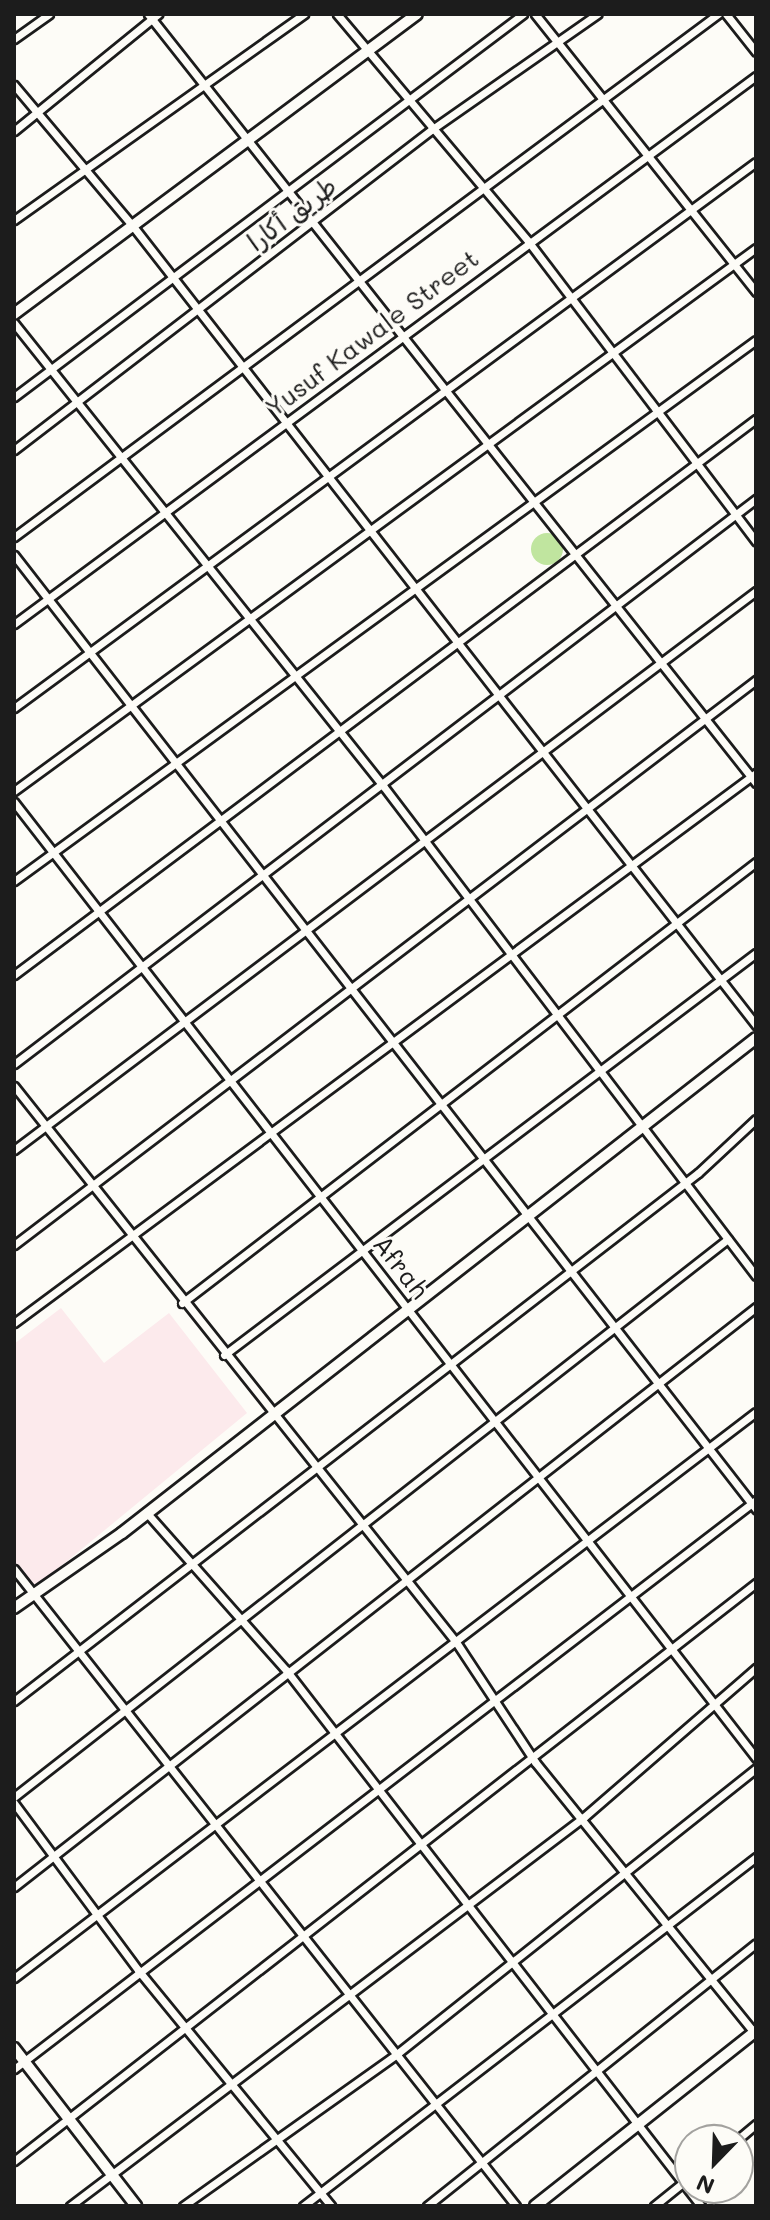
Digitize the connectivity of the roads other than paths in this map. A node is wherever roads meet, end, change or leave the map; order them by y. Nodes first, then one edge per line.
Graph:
1 (49, 14) edge
2 (304, 14) edge
3 (337, 14) edge
4 (417, 14) edge
5 (523, 14) edge
6 (535, 14) edge
7 (597, 14) edge
8 (718, 14) edge
9 (726, 14) edge
10 (153, 16) edge
11 (14, 39) edge
12 (558, 43) junction
13 (367, 48) junction
14 (756, 52) edge
15 (756, 76) edge
16 (204, 83) junction
17 (14, 85) edge
18 (605, 98) junction
19 (407, 99) junction
20 (35, 115) junction
21 (431, 130) junction
22 (14, 131) edge
23 (252, 137) junction
24 (650, 154) junction
25 (756, 162) edge
26 (83, 167) junction
27 (478, 189) junction
28 (291, 195) junction
29 (688, 213) junction
30 (14, 220) edge
31 (132, 225) junction
32 (314, 225) junction
33 (528, 241) junction
34 (756, 248) edge
35 (733, 265) junction
36 (359, 281) junction
37 (170, 282) junction
38 (756, 292) edge
39 (571, 298) junction
40 (196, 311) junction
41 (14, 314) edge
42 (14, 323) edge
43 (399, 334) junction
44 (756, 340) edge
45 (614, 351) junction
46 (239, 367) junction
47 (51, 373) junction
48 (445, 392) junction
49 (14, 397) edge
50 (74, 404) junction
51 (657, 412) junction
52 (756, 419) edge
53 (285, 425) junction
54 (491, 445) junction
55 (14, 450) edge
56 (119, 459) junction
57 (694, 466) junction
58 (327, 482) junction
59 (756, 499) edge
60 (538, 500) junction
61 (165, 508) junction
62 (736, 513) junction
63 (373, 534) junction
64 (14, 537) edge
65 (756, 541) edge
66 (576, 551) junction
67 (14, 555) edge
68 (210, 569) junction
69 (756, 591) edge
70 (420, 592) junction
71 (47, 601) junction
72 (618, 602) junction
73 (14, 624) edge
74 (252, 624) junction
75 (461, 645) junction
76 (85, 655) junction
77 (660, 660) junction
78 (298, 679) junction
79 (756, 680) edge
80 (500, 698) junction
81 (14, 708) edge
82 (132, 709) junction
83 (705, 717) junction
84 (339, 731) junction
85 (542, 751) junction
86 (173, 761) junction
87 (754, 778) edge
88 (384, 787) junction
89 (14, 791) edge
90 (14, 802) edge
91 (586, 811) junction
92 (222, 822) junction
93 (425, 841) junction
94 (52, 852) junction
95 (756, 862) edge
96 (628, 867) junction
97 (263, 877) junction
98 (14, 881) edge
99 (466, 900) junction
100 (98, 912) junction
101 (676, 923) junction
102 (302, 930) junction
103 (508, 952) junction
104 (756, 953) edge
105 (141, 969) junction
106 (14, 975) edge
107 (721, 980) junction
108 (348, 989) junction
109 (559, 1012) junction
110 (756, 1025) edge
111 (183, 1027) junction
112 (756, 1038) edge
113 (390, 1043) junction
114 (14, 1064) edge
115 (601, 1069) junction
116 (228, 1079) junction
117 (14, 1086) edge
118 (439, 1104) junction
119 (756, 1119) edge
120 (46, 1125) junction
121 (645, 1128) junction
122 (272, 1135) junction
123 (14, 1150) edge
124 (483, 1160) junction
125 (686, 1182) junction
126 (93, 1187) junction
127 (321, 1197) junction
128 (526, 1216) junction
129 (134, 1239) junction
130 (728, 1239) junction
131 (14, 1245) edge
132 (360, 1247) junction
133 (570, 1271) junction
134 (756, 1276) edge
135 (182, 1303) junction
136 (406, 1306) junction
137 (756, 1307) edge
138 (14, 1323) edge
139 (614, 1326) junction
140 (224, 1355) junction
141 (451, 1365) junction
142 (660, 1381) junction
143 (756, 1412) edge
144 (272, 1414) junction
145 (496, 1424) junction
146 (713, 1447) junction
147 (316, 1469) junction
148 (539, 1477) junction
149 (755, 1504) edge
150 (146, 1512) junction
151 (361, 1525) junction
152 (585, 1536) junction
153 (197, 1563) junction
154 (14, 1569) edge
155 (405, 1579) junction
156 (756, 1583) edge
157 (33, 1593) junction
158 (633, 1593) junction
159 (14, 1608) edge
160 (241, 1618) junction
161 (456, 1642) junction
162 (76, 1650) junction
163 (674, 1651) junction
164 (756, 1668) edge
165 (286, 1670) junction
166 (495, 1698) junction
167 (716, 1699) junction
168 (14, 1701) edge
169 (122, 1708) junction
170 (330, 1735) junction
171 (756, 1758) edge
172 (535, 1762) junction
173 (168, 1767) junction
174 (756, 1768) edge
175 (377, 1791) junction
176 (14, 1800) edge
177 (584, 1817) junction
178 (215, 1826) junction
179 (424, 1847) junction
180 (56, 1853) junction
181 (756, 1857) edge
182 (627, 1872) junction
183 (255, 1880) junction
184 (14, 1887) edge
185 (463, 1903) junction
186 (101, 1912) junction
187 (664, 1926) junction
188 (304, 1937) junction
189 (756, 1943) edge
190 (511, 1962) junction
191 (138, 1970) junction
192 (14, 1978) edge
193 (711, 1978) junction
194 (352, 1995) junction
195 (551, 2009) junction
196 (190, 2030) junction
197 (755, 2033) edge
198 (14, 2048) edge
199 (398, 2053) junction
200 (23, 2061) junction
201 (14, 2069) edge
202 (603, 2072) junction
203 (231, 2085) junction
204 (436, 2107) junction
205 (69, 2120) junction
206 (643, 2122) junction
207 (272, 2139) junction
208 (14, 2161) edge
209 (483, 2163) junction
210 (674, 2163) edge
211 (111, 2174) junction
212 (674, 2190) edge
213 (320, 2193) junction
214 (70, 2206) edge
215 (136, 2206) edge
216 (183, 2206) edge
217 (303, 2206) edge
218 (331, 2206) edge
219 (427, 2206) edge
220 (516, 2206) edge
221 (535, 2206) edge
222 (654, 2206) edge

1 - 11 street
2 - 16 street
3 - 13 street
4 - 13 street
5 - 19 street
6 - 12 street
7 - 12 street, طريق أكارا
8 - 18 street
9 - 14 street
10 - 16 street
10 - 20 street
12 - 18 street
12 - 21 street, طريق أكارا
13 - 19 street
13 - 23 street
15 - 24 street, Yusuf Kawale Street
16 - 23 street
16 - 26 street
17 - 20 street
18 - 24 street
18 - 27 street
19 - 21 street
19 - 28 street
20 - 22 street
20 - 26 street
21 - 27 street
21 - 32 street, طريق أكارا
23 - 28 street
23 - 31 street
24 - 29 street
24 - 33 street, Yusuf Kawale Street
25 - 29 street
26 - 30 street
26 - 31 street
27 - 33 street
27 - 36 street
28 - 32 street
28 - 37 street
29 - 35 street
29 - 39 street
31 - 37 street
31 - 41 street
32 - 36 street
32 - 40 street, طريق أكارا
33 - 39 street
33 - 43 street, Yusuf Kawale Street
34 - 35 street
35 - 38 street
35 - 45 street
36 - 43 street
36 - 46 street
37 - 40 street
37 - 47 street
39 - 45 street
39 - 48 street
40 - 46 street
40 - 50 street, طريق أكارا
42 - 47 street
43 - 48 street
43 - 53 street, Yusuf Kawale Street
44 - 51 street
45 - 51 street
45 - 54 street
46 - 53 street
46 - 56 street
47 - 49 street
47 - 50 street
48 - 54 street
48 - 58 street
50 - 55 street, طريق أكارا
50 - 56 street
51 - 57 street
51 - 60 street
52 - 57 street
53 - 58 street
53 - 61 street, Yusuf Kawale Street
54 - 60 street
54 - 63 street
56 - 61 street
56 - 64 street
57 - 62 street
57 - 66 street
58 - 63 street
58 - 68 street
59 - 62 street
60 - 66 street
60 - 70 street
61 - 68 street
61 - 71 street, Yusuf Kawale Street
62 - 65 street
62 - 72 street
63 - 70 street
63 - 74 street
66 - 72 street
66 - 75 street
67 - 71 street
68 - 74 street
68 - 76 street
69 - 77 street
70 - 75 street
70 - 78 street
71 - 73 street, Yusuf Kawale Street
71 - 76 street
72 - 77 street
72 - 80 street
74 - 78 street
74 - 82 street
75 - 80 street
75 - 84 street
76 - 81 street
76 - 82 street
77 - 83 street
77 - 85 street
78 - 84 street
78 - 86 street
79 - 83 street
80 - 85 street
80 - 88 street
82 - 86 street
82 - 89 street
83 - 87 street
83 - 91 street
84 - 88 street
84 - 92 street
85 - 91 street
85 - 93 street
86 - 92 street
86 - 94 street
87 - 96 street
88 - 93 street
88 - 97 street
90 - 94 street, Afrah
91 - 96 street
91 - 99 street
92 - 97 street
92 - 100 street
93 - 99 street
93 - 102 street
94 - 98 street
94 - 100 street, Afrah
95 - 101 street
96 - 101 street
96 - 103 street
97 - 102 street
97 - 105 street
99 - 103 street
99 - 108 street
100 - 105 street, Afrah
100 - 106 street
101 - 107 street
101 - 109 street
102 - 108 street
102 - 111 street
103 - 109 street
103 - 113 street
104 - 107 street
105 - 111 street, Afrah
105 - 114 street
107 - 110 street
107 - 115 street
108 - 113 street
108 - 116 street
109 - 115 street
109 - 118 street
111 - 116 street, Afrah
111 - 120 street
112 - 121 street
113 - 118 street
113 - 122 street
115 - 121 street
115 - 124 street
116 - 122 street, Afrah
116 - 126 street
117 - 120 street
118 - 124 street
118 - 127 street
119 - 125 street
120 - 123 street
120 - 126 street
121 - 125 street
121 - 128 street
122 - 127 street, Afrah
122 - 129 street
124 - 128 street
124 - 132 street
125 - 130 street
125 - 133 street
126 - 129 street
126 - 131 street
127 - 132 street, Afrah
127 - 135 street
128 - 133 street
128 - 136 street
129 - 135 street
129 - 138 street
130 - 134 street
130 - 139 street
132 - 136 street, Afrah
132 - 140 street
133 - 139 street
133 - 141 street
135 - 140 street
136 - 141 street, Afrah
136 - 144 street
137 - 142 street
139 - 142 street
139 - 145 street
140 - 144 street
141 - 145 street, Afrah
141 - 147 street
142 - 146 street
142 - 148 street
143 - 146 street
144 - 147 street
144 - 150 street
145 - 148 street, Afrah
145 - 151 street
146 - 149 street
146 - 152 street
147 - 151 street
147 - 153 street
148 - 152 street, Afrah
148 - 155 street
149 - 158 street
150 - 153 street
150 - 157 street
151 - 155 street
151 - 160 street
152 - 158 street, Afrah
152 - 161 street
153 - 160 street
153 - 162 street
154 - 157 street
155 - 161 street
155 - 165 street
156 - 163 street
157 - 159 street
157 - 162 street
158 - 163 street, Afrah
158 - 166 street
160 - 165 street
160 - 169 street
161 - 166 street
161 - 170 street
162 - 168 street
162 - 169 street
163 - 167 street, Afrah
163 - 172 street
164 - 167 street
165 - 170 street
165 - 173 street
166 - 172 street
166 - 175 street
167 - 171 street, Afrah
167 - 177 street
169 - 173 street
169 - 176 street
170 - 175 street
170 - 178 street
172 - 177 street
172 - 179 street
173 - 178 street
173 - 180 street
174 - 182 street
175 - 179 street
175 - 183 street
176 - 180 street
177 - 182 street
177 - 185 street
178 - 183 street
178 - 186 street
179 - 185 street
179 - 188 street
180 - 184 street
180 - 186 street
181 - 187 street
182 - 187 street
182 - 190 street
183 - 188 street
183 - 191 street
185 - 190 street
185 - 194 street
186 - 191 street
186 - 192 street
187 - 193 street
187 - 195 street
188 - 194 street
188 - 196 street
189 - 193 street
190 - 195 street
190 - 199 street
191 - 196 street
191 - 200 street
193 - 197 street
193 - 202 street
194 - 199 street
194 - 203 street
195 - 202 street
195 - 204 street
196 - 203 street
196 - 205 street
197 - 206 street
198 - 200 street
199 - 204 street
199 - 207 street
200 - 201 street
200 - 205 street
202 - 206 street
202 - 209 street
203 - 207 street
203 - 211 street
204 - 209 street
204 - 213 street
205 - 208 street
205 - 211 street
206 - 210 street
206 - 221 street
207 - 213 street
207 - 216 street
209 - 219 street
209 - 220 street
211 - 214 street
211 - 215 street
212 - 222 street
213 - 217 street
213 - 218 street

